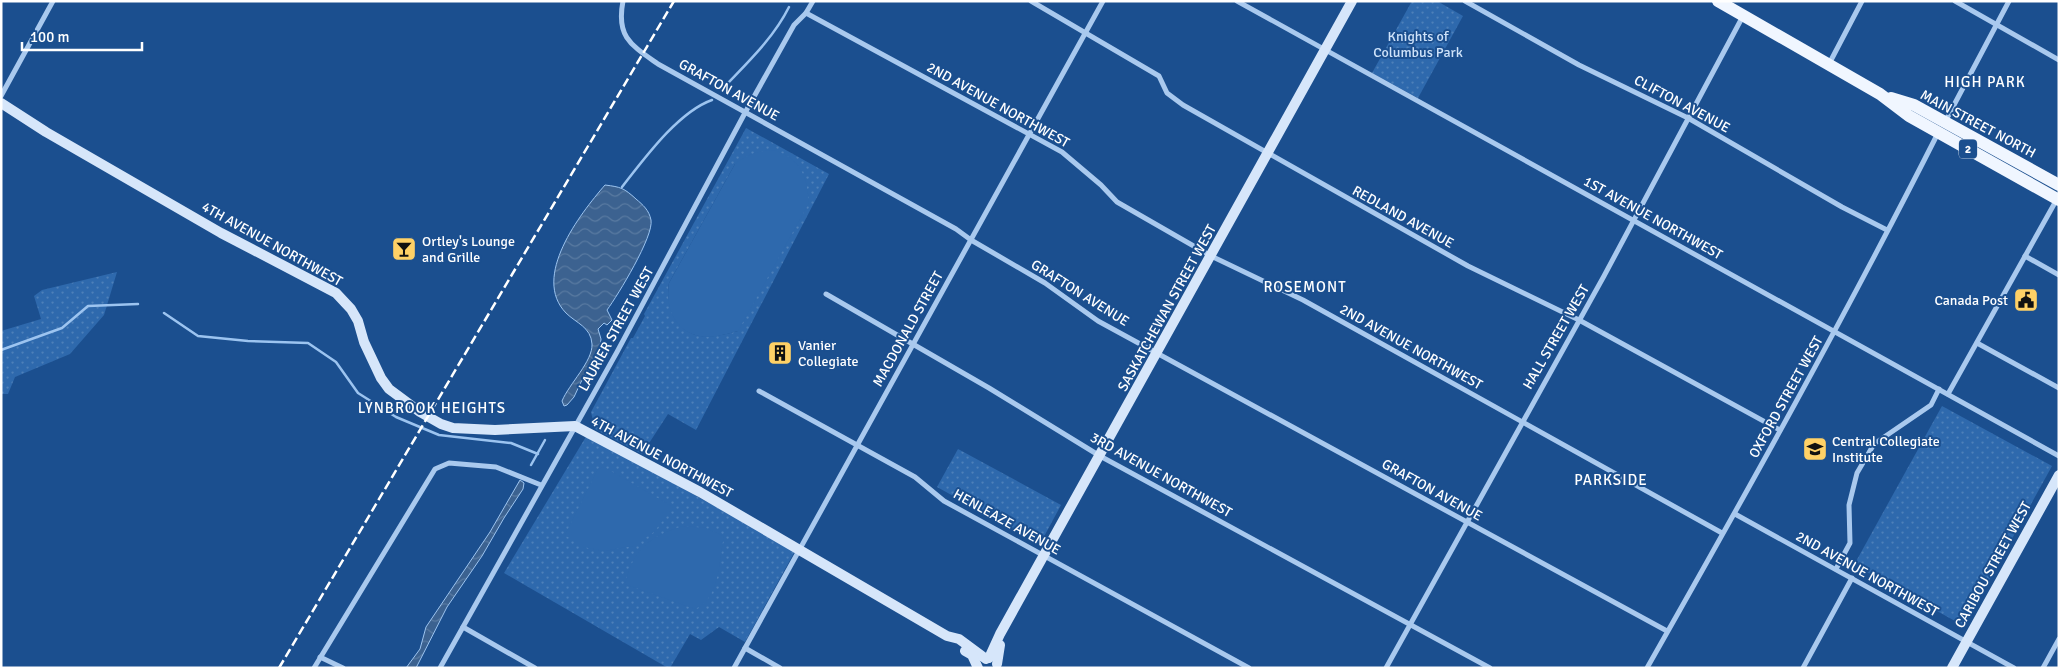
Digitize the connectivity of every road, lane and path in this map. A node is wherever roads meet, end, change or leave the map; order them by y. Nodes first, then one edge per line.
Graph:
1 (53, 1) edge
2 (623, 1) edge
3 (813, 1) edge
4 (1031, 1) edge
5 (1103, 1) edge
6 (1237, 1) edge
7 (1352, 1) edge
8 (1465, 1) edge
9 (1718, 1) edge
10 (1862, 1) edge
11 (1955, 1) edge
12 (2009, 1) edge
13 (806, 13) junction
14 (1744, 16) junction
15 (1995, 25) junction
16 (1086, 32) junction
17 (1326, 50) junction
18 (2059, 60) edge
19 (1829, 64) junction
20 (1, 96) edge
21 (1, 103) edge
22 (746, 111) junction
23 (1688, 118) junction
24 (1942, 127) junction
25 (1030, 134) junction
26 (1268, 154) junction
27 (2059, 186) edge
28 (2058, 197) edge
29 (1634, 220) junction
30 (1887, 230) junction
31 (971, 240) junction
32 (1211, 256) junction
33 (2025, 256) junction
34 (2059, 275) edge
35 (826, 294) dead end
36 (1579, 320) junction
37 (1835, 332) junction
38 (1977, 343) junction
39 (913, 344) junction
40 (1158, 352) junction
41 (2059, 388) edge
42 (1939, 389) junction
43 (759, 391) dead end
44 (1948, 394) junction
45 (1522, 421) junction
46 (575, 426) junction
47 (1780, 430) junction
48 (857, 446) junction
49 (1100, 456) junction
50 (2059, 456) edge
51 (2059, 475) edge
52 (541, 485) junction
53 (1735, 514) junction
54 (1467, 522) junction
55 (1722, 533) junction
56 (800, 549) junction
57 (1045, 556) junction
58 (1836, 569) junction
59 (1852, 578) junction
60 (1410, 624) junction
61 (463, 627) junction
62 (1667, 632) junction
63 (947, 636) junction
64 (2059, 639) edge
65 (1966, 641) junction
66 (745, 648) junction
67 (320, 656) junction
68 (993, 662) edge
69 (314, 668) edge
70 (342, 668) edge
71 (440, 668) edge
72 (535, 668) edge
73 (734, 668) edge
74 (780, 668) edge
75 (978, 668) edge
76 (1249, 668) edge
77 (1386, 668) edge
78 (1490, 668) edge
79 (1647, 668) edge
80 (1803, 668) edge
81 (1952, 668) edge
82 (2014, 668) edge
83 (2043, 668) edge

1 - 20 street
2 - 22 street, GRAFTON AVENUE
3 - 13 street, LAURIER STREET WEST
4 - 16 street, REDLAND AVENUE
5 - 16 street, MACDONALD STREET
6 - 17 street, 1ST AVENUE NORTHWEST
7 - 17 street, SASKATCHEWAN STREET WEST
8 - 23 street, CLIFTON AVENUE
9 - 14 main road, MAIN STREET NORTH / 2
10 - 19 street
11 - 15 street
12 - 15 street, OXFORD STREET WEST
13 - 22 street, LAURIER STREET WEST
13 - 25 street, 2ND AVENUE NORTHWEST
14 - 19 main road, MAIN STREET NORTH / 2
14 - 23 street, HALL STREET WEST
15 - 18 street
15 - 24 street, OXFORD STREET WEST
16 - 25 street, MACDONALD STREET
16 - 26 street, REDLAND AVENUE
17 - 26 street, SASKATCHEWAN STREET WEST
17 - 29 street, 1ST AVENUE NORTHWEST
19 - 24 main road, MAIN STREET NORTH / 2
21 - 46 street, 4TH AVENUE NORTHWEST
22 - 31 street, GRAFTON AVENUE
22 - 46 street, LAURIER STREET WEST
23 - 29 street, HALL STREET WEST
23 - 30 street, CLIFTON AVENUE
24 - 27 main road, MAIN STREET NORTH / 2
24 - 28 main road, MAIN STREET NORTH / 2
24 - 30 street, OXFORD STREET WEST
25 - 31 street, MACDONALD STREET
25 - 32 street, 2ND AVENUE NORTHWEST
26 - 32 street, SASKATCHEWAN STREET WEST
26 - 36 street, REDLAND AVENUE
28 - 33 street
29 - 36 street, HALL STREET WEST
29 - 37 street, 1ST AVENUE NORTHWEST
30 - 37 street, OXFORD STREET WEST
31 - 39 street, MACDONALD STREET
31 - 40 street, GRAFTON AVENUE
32 - 40 street, SASKATCHEWAN STREET WEST
32 - 45 street, 2ND AVENUE NORTHWEST
33 - 34 street
33 - 38 street
35 - 39 street, 3RD AVENUE NORTHWEST
36 - 45 street, HALL STREET WEST
36 - 47 street, REDLAND AVENUE
37 - 42 street, 1ST AVENUE NORTHWEST
37 - 47 street, OXFORD STREET WEST
38 - 41 street
38 - 44 street
39 - 48 street, MACDONALD STREET
39 - 49 street, 3RD AVENUE NORTHWEST
40 - 49 street, SASKATCHEWAN STREET WEST
40 - 54 street, GRAFTON AVENUE
42 - 44 street, 1ST AVENUE NORTHWEST
42 - 58 street
43 - 48 street, HENLEAZE AVENUE
44 - 50 street, 1ST AVENUE NORTHWEST
45 - 54 street, HALL STREET WEST
45 - 55 street, 2ND AVENUE NORTHWEST
46 - 52 street, LAURIER STREET WEST
46 - 56 street, 4TH AVENUE NORTHWEST
47 - 53 street, OXFORD STREET WEST
48 - 56 street, MACDONALD STREET
48 - 57 street, HENLEAZE AVENUE
49 - 57 street, SASKATCHEWAN STREET WEST
49 - 60 street, 3RD AVENUE NORTHWEST
51 - 65 street, CARIBOU STREET WEST
52 - 61 street, LAURIER STREET WEST
52 - 67 street
53 - 55 street, OXFORD STREET WEST
53 - 58 street, 2ND AVENUE NORTHWEST
54 - 60 street, HALL STREET WEST
54 - 62 street, GRAFTON AVENUE
55 - 62 street, OXFORD STREET WEST
56 - 63 street, 4TH AVENUE NORTHWEST
56 - 66 street, MACDONALD STREET
57 - 68 street, SASKATCHEWAN STREET WEST
57 - 76 street, HENLEAZE AVENUE
58 - 59 street, 2ND AVENUE NORTHWEST
59 - 65 street, 2ND AVENUE NORTHWEST
59 - 80 street
60 - 77 street, HALL STREET WEST
60 - 78 street, 3RD AVENUE NORTHWEST
61 - 71 street, LAURIER STREET WEST
61 - 72 street
62 - 79 street, OXFORD STREET WEST
63 - 68 street, 4TH AVENUE NORTHWEST
63 - 75 street, 4TH AVENUE NORTHWEST
64 - 83 street
65 - 81 street, CARIBOU STREET WEST
65 - 82 street, 2ND AVENUE NORTHWEST
66 - 73 street, MACDONALD STREET
66 - 74 street
67 - 69 street
67 - 70 street
68 - 75 street

